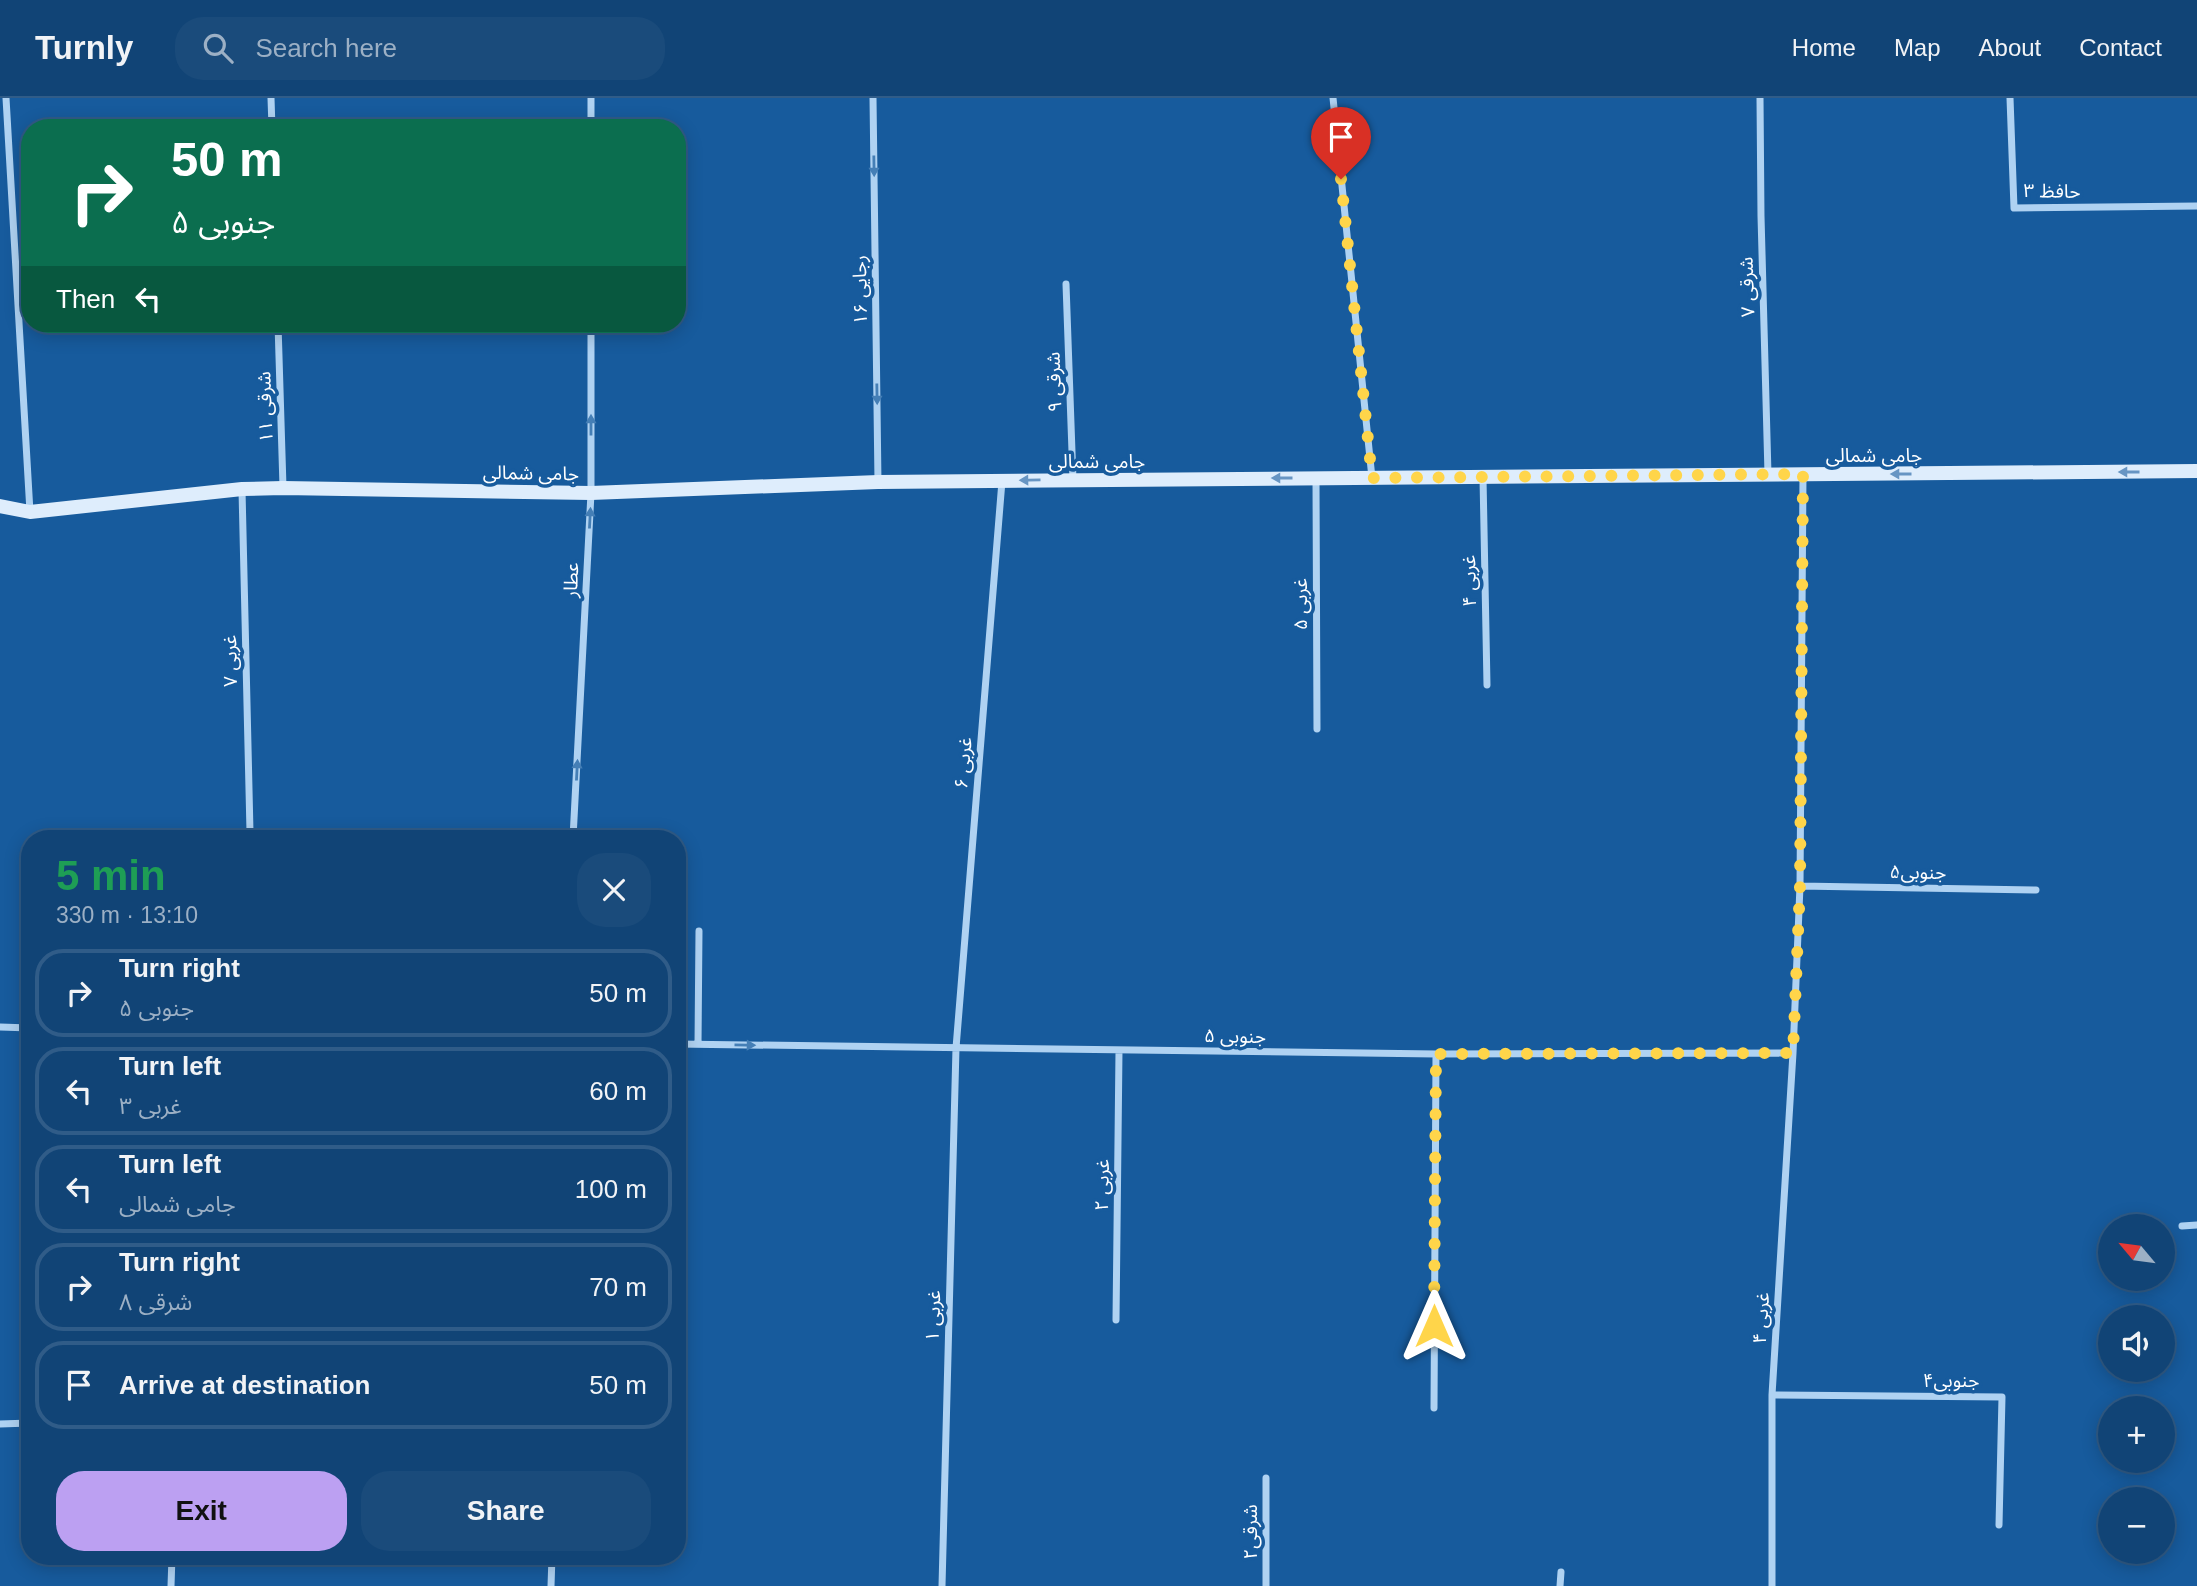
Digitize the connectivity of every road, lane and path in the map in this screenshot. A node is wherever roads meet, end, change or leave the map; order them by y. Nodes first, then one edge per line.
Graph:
1 (6, 98) edge
2 (271, 98) edge
3 (591, 98) edge
4 (873, 98) edge
5 (1333, 98) edge
6 (1760, 98) edge
7 (2010, 98) edge
8 (272, 119) edge
9 (591, 119) edge
10 (2197, 206) edge
11 (1066, 284) dead end
12 (278, 333) edge
13 (591, 333) edge
14 (2197, 471) edge
15 (1768, 474) junction
16 (1803, 474) junction
17 (1483, 477) junction
18 (1316, 478) junction
19 (1372, 478) junction
20 (1073, 480) junction
21 (1003, 481) junction
22 (878, 482) junction
23 (283, 488) junction
24 (242, 489) junction
25 (591, 493) junction
26 (0, 506) edge
27 (30, 512) junction
28 (1487, 685) dead end
29 (1317, 729) dead end
30 (250, 830) edge
31 (573, 830) edge
32 (1800, 886) junction
33 (2036, 890) dead end
34 (699, 931) dead end
35 (0, 1027) edge
36 (21, 1028) edge
37 (686, 1044) edge
38 (698, 1044) junction
39 (956, 1048) junction
40 (1119, 1051) junction
41 (1793, 1053) junction
42 (1436, 1054) junction
43 (2197, 1225) edge
44 (2182, 1226) dead end
45 (1116, 1320) dead end
46 (1772, 1395) junction
47 (1434, 1408) dead end
48 (0, 1423) edge
49 (21, 1423) edge
50 (1266, 1478) dead end
51 (1999, 1525) dead end
52 (172, 1565) edge
53 (552, 1565) edge
54 (1560, 1572) dead end
55 (171, 1586) edge
56 (551, 1586) edge
57 (942, 1586) edge
58 (1266, 1586) edge
59 (1560, 1586) edge
60 (1772, 1586) edge

1 - 27 street
2 - 8 street
3 - 9 street
4 -> 22 street, رجایی ۱۶
5 - 19 street
6 - 15 street, شرقی ۷
7 - 10 street, حافظ ۳
11 - 20 street, شرقی ۹
12 - 23 street, شرقی ۱۱
25 -> 13 street, عطار
14 -> 16 street, جامی شمالی
15 - 16 street, جامی شمالی
15 - 17 street, جامی شمالی
16 - 32 street, غربی ۴
17 - 19 street, جامی شمالی
17 - 28 street, غربی ۴
18 - 19 street, جامی شمالی
18 -> 20 street, جامی شمالی
18 - 29 street, غربی ۵
20 -> 21 street, جامی شمالی
21 - 22 street, جامی شمالی
21 - 39 street, غربی ۶
22 - 25 street, جامی شمالی
23 - 24 street, جامی شمالی
23 - 25 street, جامی شمالی
24 - 27 street, جامی شمالی
24 - 30 street, غربی ۷
31 -> 25 street, عطار
26 - 27 street, جامی شمالی
32 - 33 street, جنوبی۵
32 - 41 street, غربی ۴
34 - 38 street
35 - 36 street
37 - 38 street, جنوبی ۵
38 -> 39 street, جنوبی ۵
39 - 40 street, جنوبی ۵
39 - 57 street, غربی ۱
40 - 42 street, جنوبی ۵
40 - 45 street, غربی ۲
41 - 42 street, جنوبی ۵
41 - 46 street, غربی ۴
42 - 47 street
43 - 44 street
46 - 51 street, جنوبی۴
46 - 60 street, غربی ۴
48 - 49 street
50 - 58 street, شرقی۲
52 - 55 street
53 - 56 street
54 - 59 street

